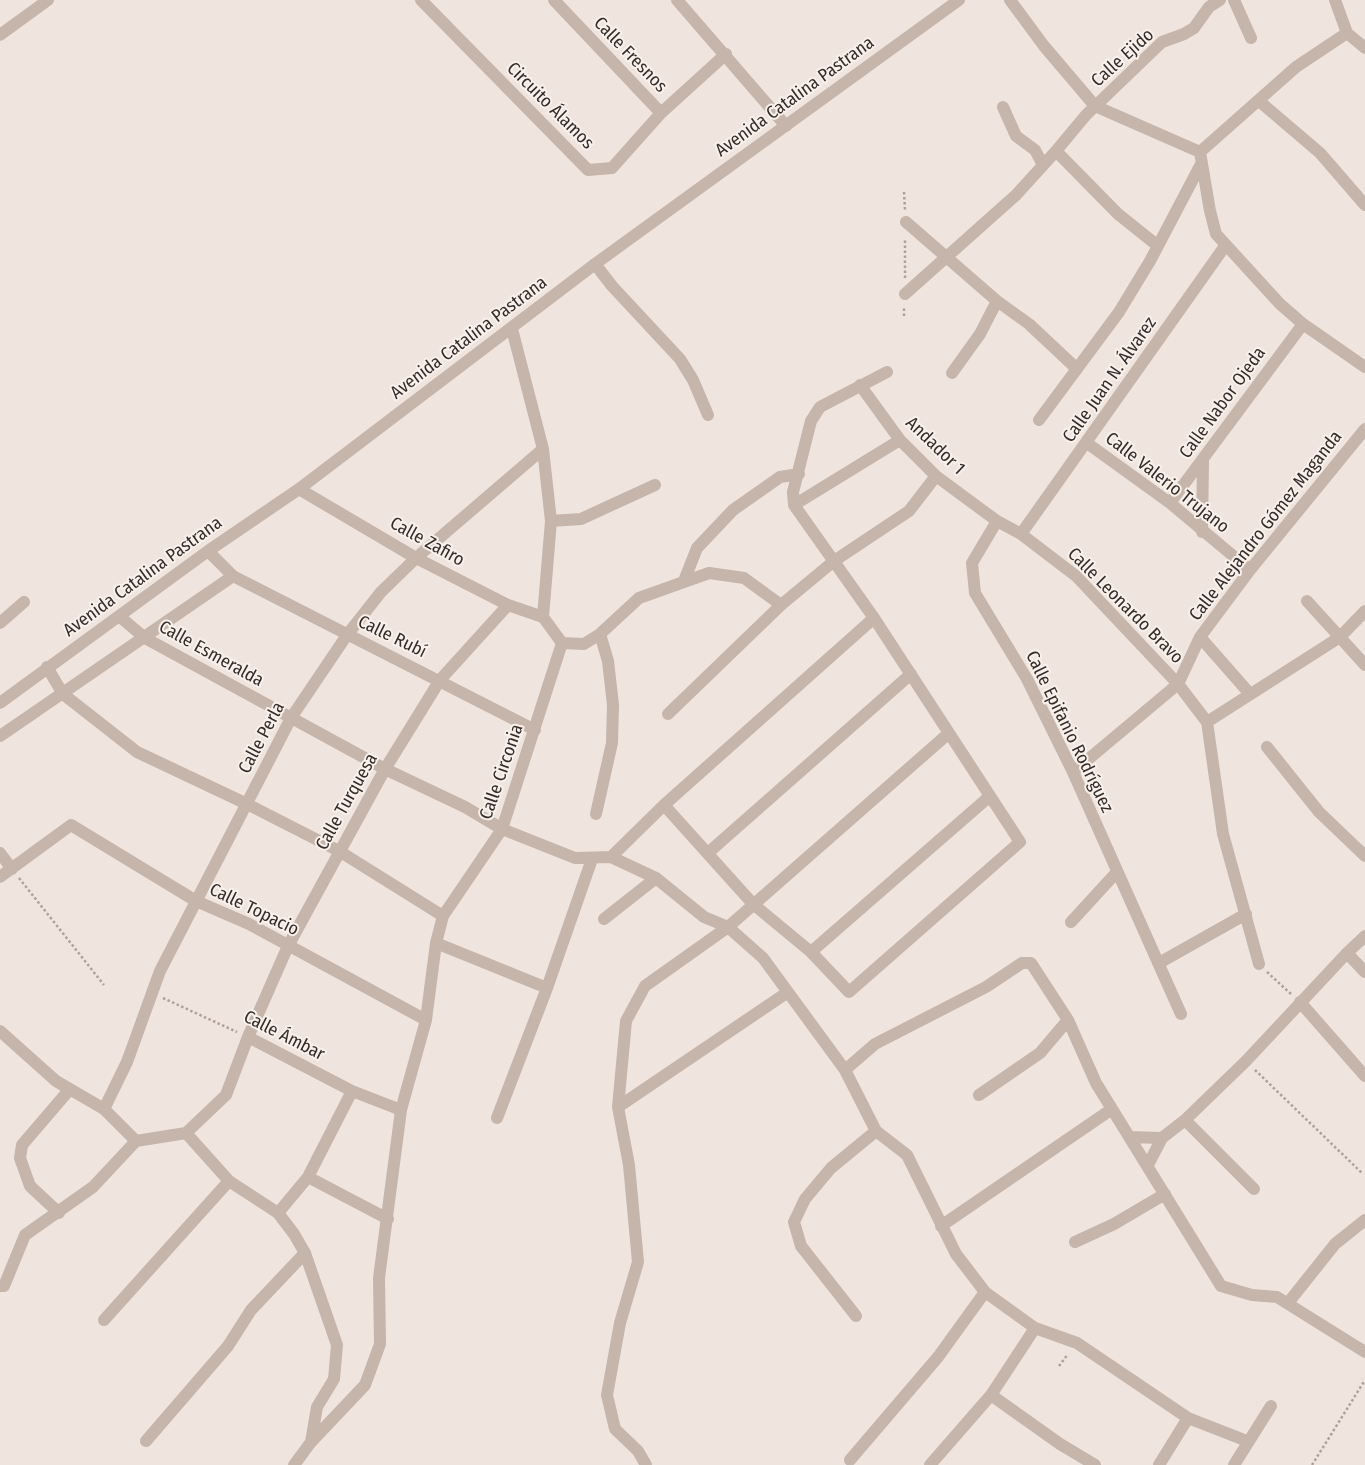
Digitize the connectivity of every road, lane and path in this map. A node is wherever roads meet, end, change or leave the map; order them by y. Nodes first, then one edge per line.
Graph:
1 (48, 0) edge
2 (421, 0) edge
3 (554, 0) edge
4 (677, 0) edge
5 (959, 0) edge
6 (1010, 0) edge
7 (1220, 0) edge
8 (1234, 0) edge
9 (1335, 0) edge
10 (1347, 33) junction
11 (0, 35) edge
12 (1251, 38) dead end
13 (1365, 48) edge
14 (726, 54) junction
15 (1259, 101) junction
16 (1096, 106) junction
17 (1002, 107) dead end
18 (661, 113) junction
19 (786, 126) junction
20 (1056, 152) junction
21 (1201, 158) junction
22 (1043, 165) junction
23 (1365, 205) edge
24 (906, 222) dead end
25 (1158, 246) junction
26 (1225, 246) junction
27 (947, 256) junction
28 (595, 264) junction
29 (904, 294) dead end
30 (997, 301) junction
31 (1303, 324) junction
32 (512, 329) junction
33 (1365, 367) edge
34 (1078, 369) junction
35 (886, 372) dead end
36 (952, 373) dead end
37 (860, 385) junction
38 (708, 415) dead end
39 (1039, 420) dead end
40 (1365, 430) edge
41 (900, 440) junction
42 (1087, 443) junction
43 (543, 449) junction
44 (1203, 460) junction
45 (799, 474) junction
46 (936, 476) junction
47 (655, 485) dead end
48 (299, 489) junction
49 (1170, 503) junction
50 (794, 505) junction
51 (551, 521) junction
52 (997, 521) junction
53 (1202, 532) junction
54 (1021, 534) junction
55 (208, 551) junction
56 (416, 558) junction
57 (834, 561) junction
58 (1250, 570) junction
59 (233, 576) junction
60 (684, 581) junction
61 (1307, 600) dead end
62 (24, 602) dead end
63 (508, 605) junction
64 (781, 605) junction
65 (1365, 611) edge
66 (118, 616) junction
67 (543, 617) junction
68 (874, 618) junction
69 (0, 623) edge
70 (600, 634) junction
71 (346, 635) junction
72 (1200, 637) junction
73 (1340, 637) junction
74 (146, 638) junction
75 (562, 642) junction
76 (1365, 665) edge
77 (47, 667) junction
78 (911, 674) junction
79 (440, 680) junction
80 (1178, 684) junction
81 (63, 694) junction
82 (1250, 694) junction
83 (0, 703) edge
84 (668, 714) dead end
85 (291, 718) junction
86 (1207, 722) junction
87 (535, 730) junction
88 (949, 733) junction
89 (0, 736) edge
90 (1267, 747) dead end
91 (384, 768) junction
92 (1073, 772) junction
93 (990, 796) junction
94 (247, 804) junction
95 (664, 805) junction
96 (596, 814) dead end
97 (502, 829) junction
98 (339, 852) junction
99 (708, 852) junction
100 (0, 853) edge
101 (1365, 856) edge
102 (611, 857) junction
103 (592, 859) junction
104 (12, 868) junction
105 (1116, 872) junction
106 (0, 877) edge
107 (656, 878) junction
108 (196, 901) junction
109 (753, 904) junction
110 (1246, 914) junction
111 (443, 916) junction
112 (604, 919) dead end
113 (1071, 922) dead end
114 (728, 927) junction
115 (1365, 936) edge
116 (436, 943) junction
117 (288, 946) junction
118 (811, 952) junction
119 (1347, 953) junction
120 (1159, 962) junction
121 (1259, 964) joint
122 (1365, 972) edge
123 (104, 985) dead end
124 (547, 988) junction
125 (788, 992) junction
126 (152, 993) junction
127 (1300, 1002) junction
128 (1181, 1014) dead end
129 (426, 1020) junction
130 (1068, 1020) junction
131 (0, 1031) edge
132 (248, 1037) junction
133 (1246, 1061) junction
134 (845, 1070) junction
135 (1365, 1076) edge
136 (70, 1088) junction
137 (352, 1090) junction
138 (979, 1095) dead end
139 (618, 1107) junction
140 (104, 1108) junction
141 (1112, 1109) junction
142 (401, 1110) junction
143 (497, 1118) dead end
144 (1185, 1120) junction
145 (876, 1131) junction
146 (186, 1133) junction
147 (1130, 1137) junction
148 (1162, 1138) junction
149 (136, 1140) junction
150 (1148, 1165) junction
151 (1362, 1173) dead end
152 (308, 1177) junction
153 (229, 1181) junction
154 (1254, 1189) dead end
155 (1165, 1194) junction
156 (59, 1213) junction
157 (278, 1213) junction
158 (388, 1219) junction
159 (1365, 1221) edge
160 (941, 1226) junction
161 (1075, 1242) dead end
162 (305, 1254) junction
163 (1, 1288) edge
164 (985, 1292) junction
165 (1283, 1300) junction
166 (856, 1316) dead end
167 (104, 1320) dead end
168 (1035, 1328) junction
169 (1365, 1352) edge
170 (1365, 1380) edge
171 (991, 1395) junction
172 (1271, 1406) dead end
173 (1188, 1418) junction
174 (146, 1441) dead end
175 (1247, 1441) junction
176 (311, 1442) junction
177 (850, 1460) dead end
178 (294, 1465) edge
179 (646, 1465) edge
180 (931, 1465) edge
181 (1095, 1465) edge
182 (1158, 1465) edge
183 (1234, 1465) edge
184 (1312, 1465) edge

1 - 11 street
2 - 18 street, Circuito Álamos
3 - 18 street, Calle Fresnos
4 - 14 street
5 - 19 street, Avenida Catalina Pastrana
6 - 16 street
7 - 16 street, Calle Ejido
8 - 12 street
9 - 10 street
10 - 13 street
10 - 15 street
14 - 18 street, Circuito Álamos
14 - 19 street
15 - 21 street
15 - 23 street
16 - 20 street, Calle Ejido
16 - 21 street
17 - 22 street
19 - 28 street, Avenida Catalina Pastrana
20 - 22 street, Calle Ejido
20 - 25 street
21 - 25 street
21 - 26 street
22 - 27 street, Calle Ejido
24 - 27 street
25 - 34 street
26 - 31 street
26 - 42 street, Calle Juan N. Álvarez
27 - 29 street, Calle Ejido
27 - 30 street
28 - 32 street, Avenida Catalina Pastrana
28 - 38 street
30 - 34 street
30 - 36 street
31 - 33 street
31 - 44 street, Calle Nabor Ojeda
32 - 43 street
32 - 48 street, Avenida Catalina Pastrana
34 - 39 street
35 - 37 street
37 - 41 street, Andador 1
37 - 45 street
40 - 58 street, Calle Alejandro Gómez Maganda
41 - 46 street, Andador 1
41 - 50 street
42 - 49 street, Calle Valerio Trujano
42 - 54 street, Calle Juan N. Álvarez
43 - 51 street
43 - 56 street, Calle Perla
44 - 49 street, Calle Nabor Ojeda
44 - 53 street
45 - 50 street
45 - 60 street
46 - 52 street, Andador 1
46 - 57 street
47 - 51 street
48 - 55 street, Avenida Catalina Pastrana
48 - 56 street, Calle Zafiro
49 - 53 street, Calle Valerio Trujano
50 - 57 street
51 - 67 street
52 - 54 street, Calle Leonardo Bravo
52 - 92 street, Calle Epifanio Rodríguez
53 - 58 street, Calle Valerio Trujano
54 - 80 street, Calle Leonardo Bravo
55 - 59 street, Calle Rubí
55 - 66 street, Avenida Catalina Pastrana
56 - 63 street, Calle Zafiro
56 - 71 street, Calle Perla
57 - 64 street
57 - 68 street
58 - 72 street, Calle Alejandro Gómez Maganda
59 - 71 street, Calle Rubí
59 - 74 street
60 - 64 street
60 - 70 street
61 - 73 street
62 - 69 street
63 - 67 street, Calle Zafiro
63 - 79 street, Calle Turquesa
64 - 84 street
65 - 73 street
66 - 74 street, Calle Esmeralda
66 - 77 street, Avenida Catalina Pastrana
67 - 75 street
68 - 78 street
68 - 95 street
70 - 75 street
70 - 96 street
71 - 79 street, Calle Rubí
71 - 85 street, Calle Perla
72 - 80 street, Calle Alejandro Gómez Maganda
72 - 82 street
73 - 76 street
73 - 82 street
74 - 81 street
74 - 85 street, Calle Esmeralda
75 - 87 street, Calle Circonia
77 - 81 street
77 - 83 street, Avenida Catalina Pastrana
78 - 88 street
78 - 99 street
79 - 87 street, Calle Rubí
79 - 91 street, Calle Turquesa
80 - 86 street, Calle Leonardo Bravo
80 - 92 street, Calle Alejandro Gómez Maganda
81 - 89 street
81 - 94 street
82 - 86 street
85 - 91 street, Calle Esmeralda
85 - 94 street, Calle Perla
86 - 110 street
87 - 97 street, Calle Circonia
88 - 93 street
88 - 109 street
90 - 101 street
91 - 97 street, Calle Esmeralda
91 - 98 street, Calle Turquesa
92 - 105 street, Calle Epifanio Rodríguez
93 - 118 street
93 - 118 street
94 - 98 street
94 - 108 street, Calle Perla
95 - 99 street
95 - 102 street
97 - 103 street, Calle Esmeralda
97 - 111 street, Calle Circonia
98 - 111 street
98 - 117 street, Calle Turquesa
99 - 109 street
100 - 104 street
102 - 103 street, Calle Esmeralda
102 - 107 street
103 - 124 street
104 - 106 street
104 - 108 street, Calle Topacio
104 - 123 path
105 - 113 street
105 - 120 street, Calle Epifanio Rodríguez
107 - 112 street
107 - 114 street
108 - 117 street, Calle Topacio
108 - 126 street, Calle Perla
109 - 114 street
109 - 118 street
110 - 120 street
110 - 121 street
111 - 116 street, Calle Circonia
114 - 125 street
114 - 139 street
115 - 119 street
116 - 124 street
116 - 129 street, Calle Circonia
117 - 129 street, Calle Topacio
117 - 132 street, Calle Turquesa
119 - 122 street
119 - 127 street
120 - 128 street, Calle Epifanio Rodríguez
121 - 127 path
124 - 143 street
125 - 134 street
125 - 139 street
126 - 132 path, Calle Ámbar
126 - 140 street, Calle Perla
127 - 133 street
127 - 135 street
129 - 142 street, Calle Circonia
130 - 134 street
130 - 138 street
130 - 141 street
131 - 136 street
132 - 137 street, Calle Ámbar
132 - 146 street, Calle Turquesa
133 - 144 street
133 - 151 path
134 - 145 street
136 - 140 street
136 - 156 street
137 - 142 street, Calle Ámbar
137 - 152 street
139 - 179 street
140 - 149 street
141 - 147 street
141 - 160 street
142 - 158 street, Calle Circonia
144 - 148 street
144 - 154 street
145 - 160 street
145 - 166 street
146 - 149 street
146 - 153 street
147 - 148 street
147 - 150 street
148 - 150 street
149 - 156 street
150 - 155 street
152 - 157 street
152 - 158 street
153 - 157 street
153 - 167 street
155 - 161 street
155 - 165 street
156 - 163 street
157 - 162 street
158 - 176 street, Calle Circonia
159 - 165 street
160 - 164 street
162 - 174 street
162 - 176 street
164 - 168 street
164 - 177 street
165 - 169 street
168 - 171 street
168 - 173 street
170 - 184 path
171 - 180 street
171 - 181 street
172 - 175 street
173 - 175 street
173 - 182 street
175 - 183 street
176 - 178 street, Calle Circonia

